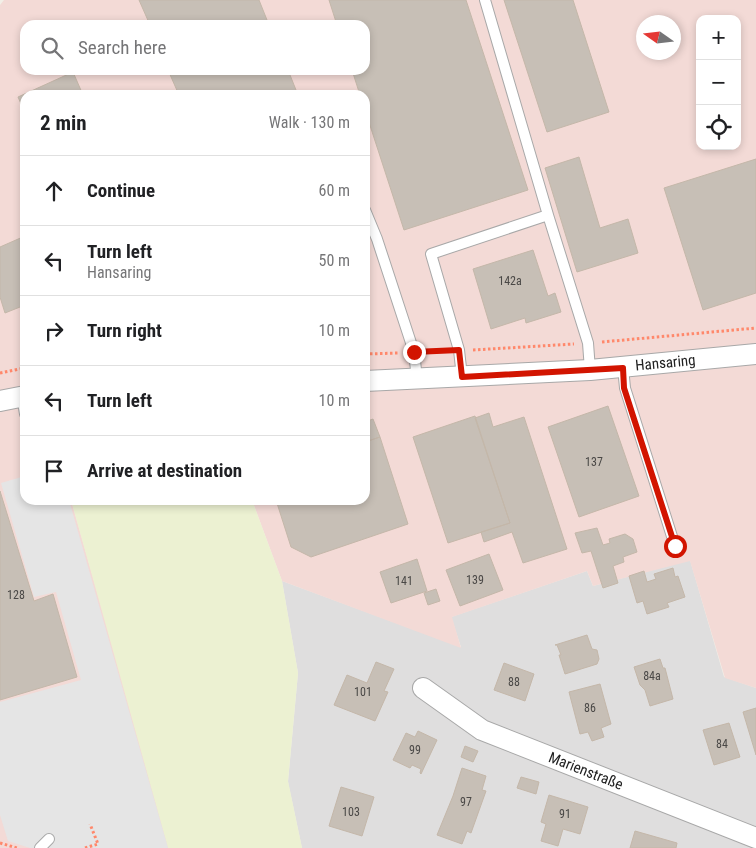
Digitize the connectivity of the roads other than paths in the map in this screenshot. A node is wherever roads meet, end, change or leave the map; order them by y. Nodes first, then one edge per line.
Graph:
1 (485, 0) edge
2 (548, 215) junction
3 (370, 222) edge
4 (756, 354) edge
5 (623, 368) junction
6 (590, 370) junction
7 (462, 377) junction
8 (417, 379) junction
9 (370, 381) edge
10 (0, 400) edge
11 (20, 402) edge
12 (675, 546) dead end
13 (423, 688) dead end
14 (756, 838) edge
15 (49, 839) dead end
16 (40, 848) edge

1 - 2 lane
2 - 6 lane
2 - 7 lane
3 - 8 lane
4 - 5 street, Hansaring
5 - 6 street, Hansaring
5 - 12 lane
6 - 7 street, Hansaring
7 - 8 street, Hansaring
8 - 9 street, Hansaring
10 - 11 street
13 - 14 street, Marienstraße
15 - 16 lane

